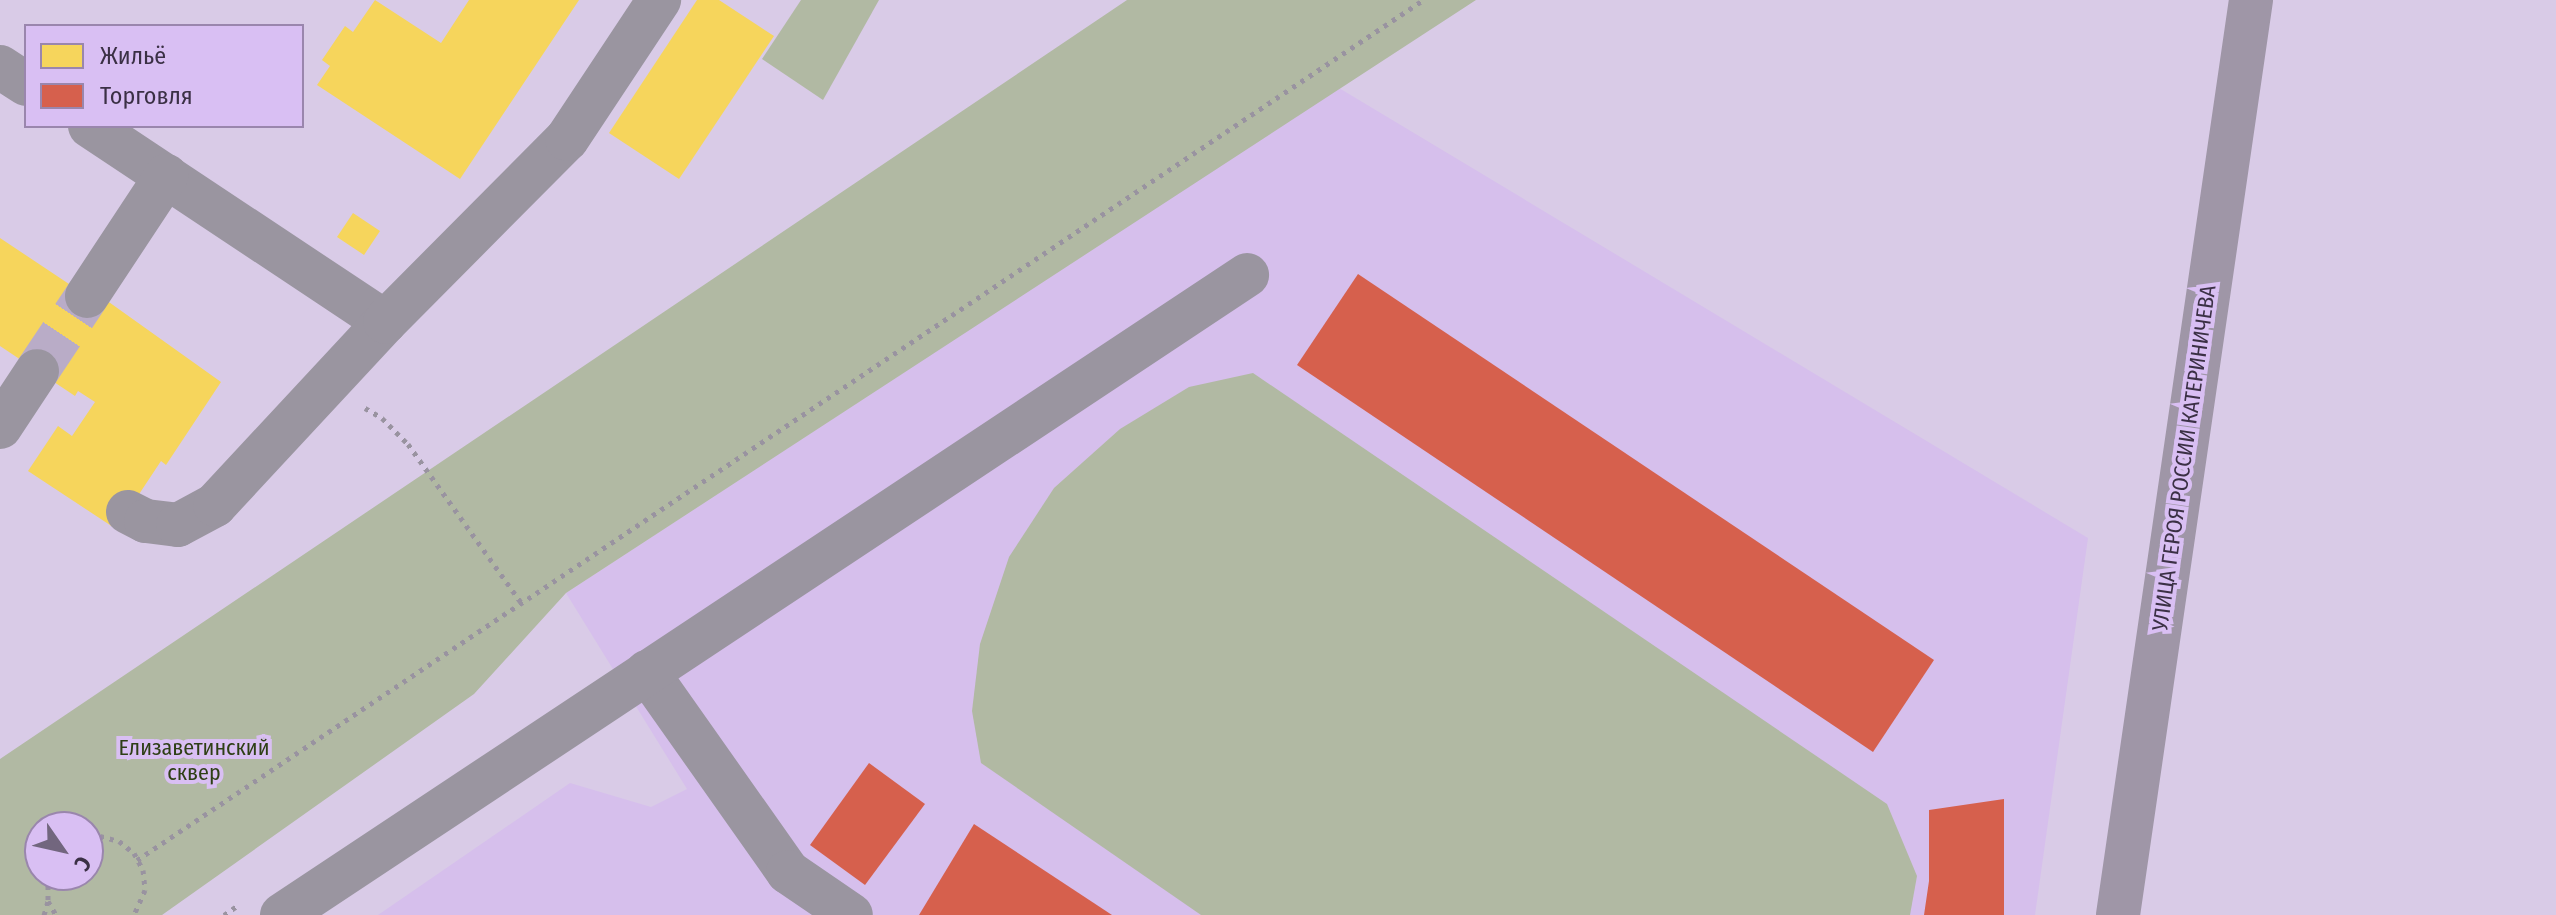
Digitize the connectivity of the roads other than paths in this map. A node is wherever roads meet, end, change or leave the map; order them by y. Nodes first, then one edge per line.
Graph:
1 (659, 0) edge
2 (2251, 0) edge
3 (0, 67) edge
4 (24, 83) edge
5 (93, 128) edge
6 (166, 176) junction
7 (1247, 275) dead end
8 (87, 296) tunnel mouth
9 (385, 322) junction
10 (37, 371) tunnel mouth
11 (0, 427) edge
12 (128, 512) dead end
13 (647, 672) junction
14 (282, 915) edge
15 (851, 915) edge
16 (2118, 915) edge

1 - 9 lane
2 - 16 main road, УЛИЦА ГЕРОЯ РОССИИ КАТЕРИНИЧЕВА
3 - 4 lane
5 - 6 lane
6 - 8 lane
6 - 9 lane
7 - 13 lane
9 - 12 lane
10 - 11 lane
13 - 14 lane
13 - 15 lane

